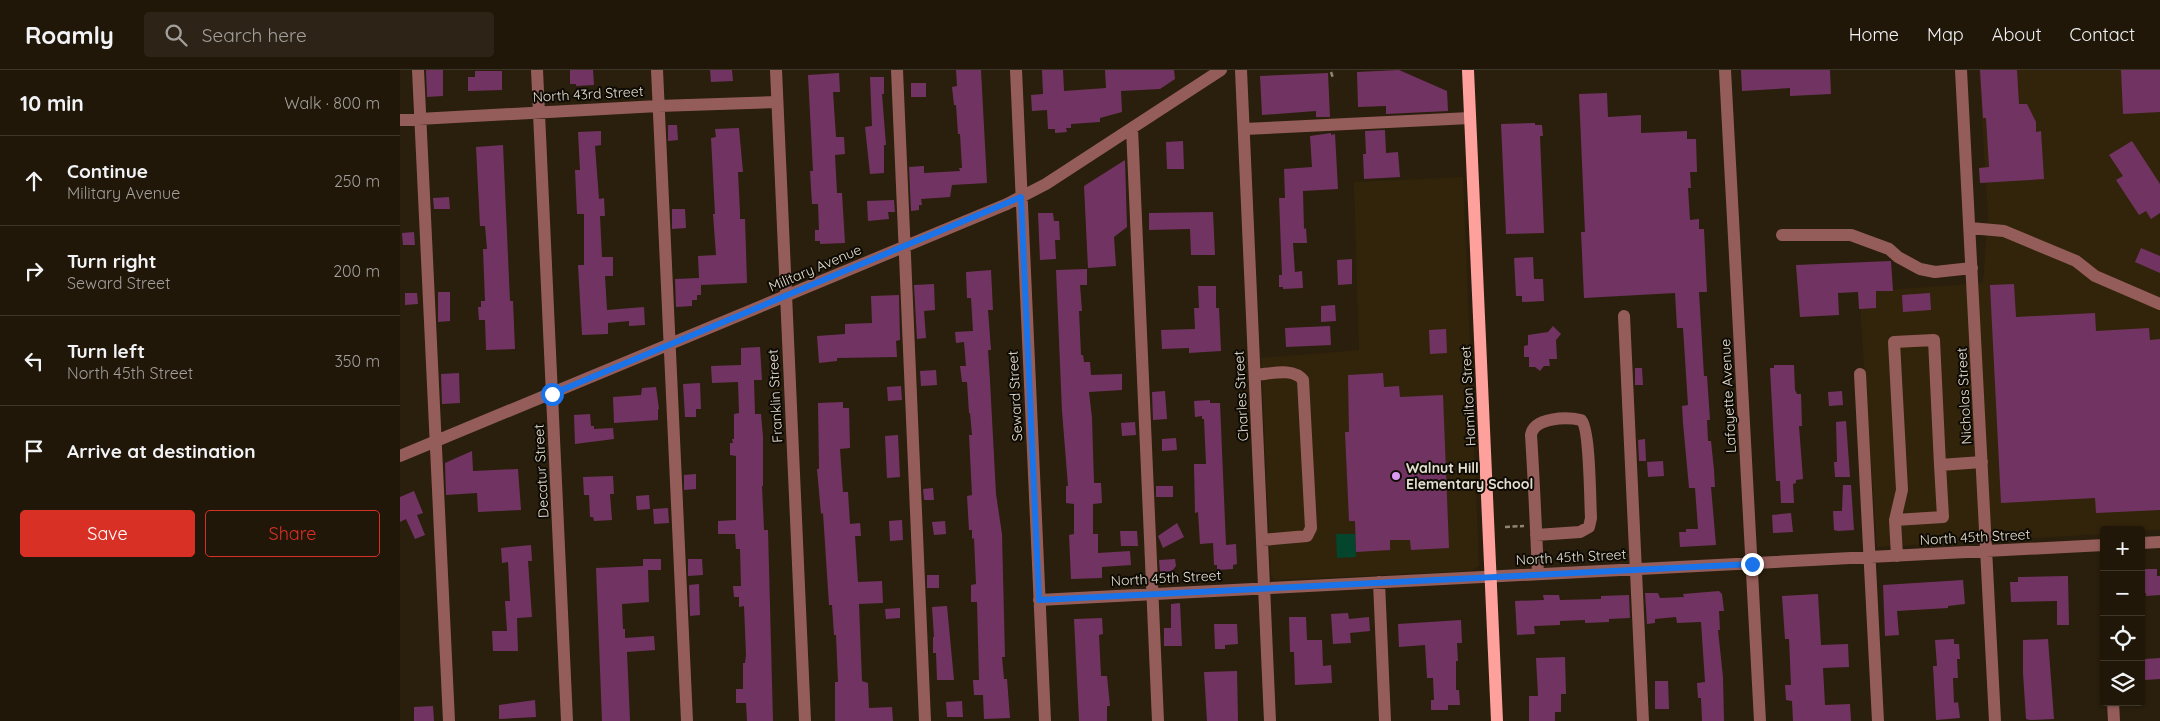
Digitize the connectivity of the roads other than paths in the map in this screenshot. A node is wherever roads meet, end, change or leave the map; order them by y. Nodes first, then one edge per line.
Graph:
1 (418, 70) edge
2 (537, 70) edge
3 (657, 70) edge
4 (776, 70) edge
5 (897, 70) edge
6 (1016, 70) edge
7 (1221, 70) edge
8 (1241, 70) edge
9 (1468, 70) edge
10 (1725, 70) edge
11 (1961, 70) edge
12 (777, 102) junction
13 (658, 106) junction
14 (539, 112) junction
15 (1470, 118) junction
16 (421, 119) junction
17 (400, 120) edge
18 (1132, 128) junction
19 (1244, 129) junction
20 (1021, 197) junction
21 (1970, 228) junction
22 (1782, 235) dead end
23 (906, 246) junction
24 (1972, 268) junction
25 (786, 297) junction
26 (2160, 304) edge
27 (1624, 316) dead end
28 (669, 345) junction
29 (1860, 374) dead end
30 (1255, 375) junction
31 (552, 394) junction
32 (436, 441) junction
33 (400, 456) edge
34 (1982, 462) junction
35 (1940, 464) junction
36 (1895, 520) junction
37 (1533, 530) junction
38 (1262, 540) junction
39 (2160, 542) edge
40 (2145, 543) edge
41 (2100, 545) edge
42 (1987, 551) junction
43 (1897, 556) junction
44 (1870, 557) junction
45 (1752, 564) junction
46 (1635, 569) junction
47 (1538, 574) junction
48 (1491, 576) junction
49 (1379, 582) junction
50 (1264, 589) junction
51 (1153, 594) junction
52 (1039, 600) junction
53 (2113, 706) edge
54 (449, 721) edge
55 (567, 721) edge
56 (686, 721) edge
57 (805, 721) edge
58 (925, 721) edge
59 (1045, 721) edge
60 (1158, 721) edge
61 (1270, 721) edge
62 (1385, 721) edge
63 (1497, 721) edge
64 (1643, 721) edge
65 (1760, 721) edge
66 (1878, 721) edge
67 (1995, 721) edge
68 (2114, 721) edge

1 - 16 street
2 - 14 street, Decatur Street
3 - 13 street
4 - 12 street, Franklin Street
5 - 23 street
6 - 20 street, Seward Street
7 - 18 street, Military Avenue
8 - 19 street, Charles Street
9 - 15 main road, Hamilton Street
10 - 45 street, Lafayette Avenue
11 - 21 street, Nicholas Street
12 - 13 street, North 43rd Street
12 - 25 street, Franklin Street
13 - 14 street, North 43rd Street
13 - 28 street
14 - 16 street, North 43rd Street
14 - 31 street, Decatur Street
15 - 19 street
15 - 48 main road, Hamilton Street
16 - 17 street, North 43rd Street
16 - 32 street
18 - 20 street, Military Avenue
18 - 51 street
19 - 30 street, Charles Street
20 - 23 street, Military Avenue
20 - 52 street, Seward Street
21 - 24 street, Nicholas Street
21 - 26 street
22 - 24 street
23 - 25 street, Military Avenue
23 - 58 street
24 - 34 street, Nicholas Street
25 - 28 street, Military Avenue
25 - 57 street, Franklin Street
27 - 46 street
28 - 31 street, Military Avenue
28 - 56 street
29 - 44 street
30 - 38 street, Charles Street
30 - 38 street
31 - 32 street, Military Avenue
31 - 55 street, Decatur Street
32 - 33 street, Military Avenue
32 - 54 street
34 - 35 street
34 - 42 street, Nicholas Street
35 - 36 street
35 - 36 street
36 - 43 street
37 - 37 street
37 - 47 street
38 - 50 street, Charles Street
39 - 40 street
41 - 42 street, North 45th Street
42 - 43 street, North 45th Street
42 - 67 street, Nicholas Street
43 - 44 street, North 45th Street
44 - 45 street, North 45th Street
44 - 66 street
45 - 46 street, North 45th Street
45 - 65 street, Lafayette Avenue
46 - 47 street, North 45th Street
46 - 64 street
47 - 48 street, North 45th Street
48 - 49 street, North 45th Street
48 - 63 main road, Hamilton Street
49 - 50 street, North 45th Street
49 - 62 street
50 - 51 street, North 45th Street
50 - 61 street, Charles Street
51 - 52 street, North 45th Street
51 - 60 street
52 - 59 street, Seward Street
53 - 68 street

